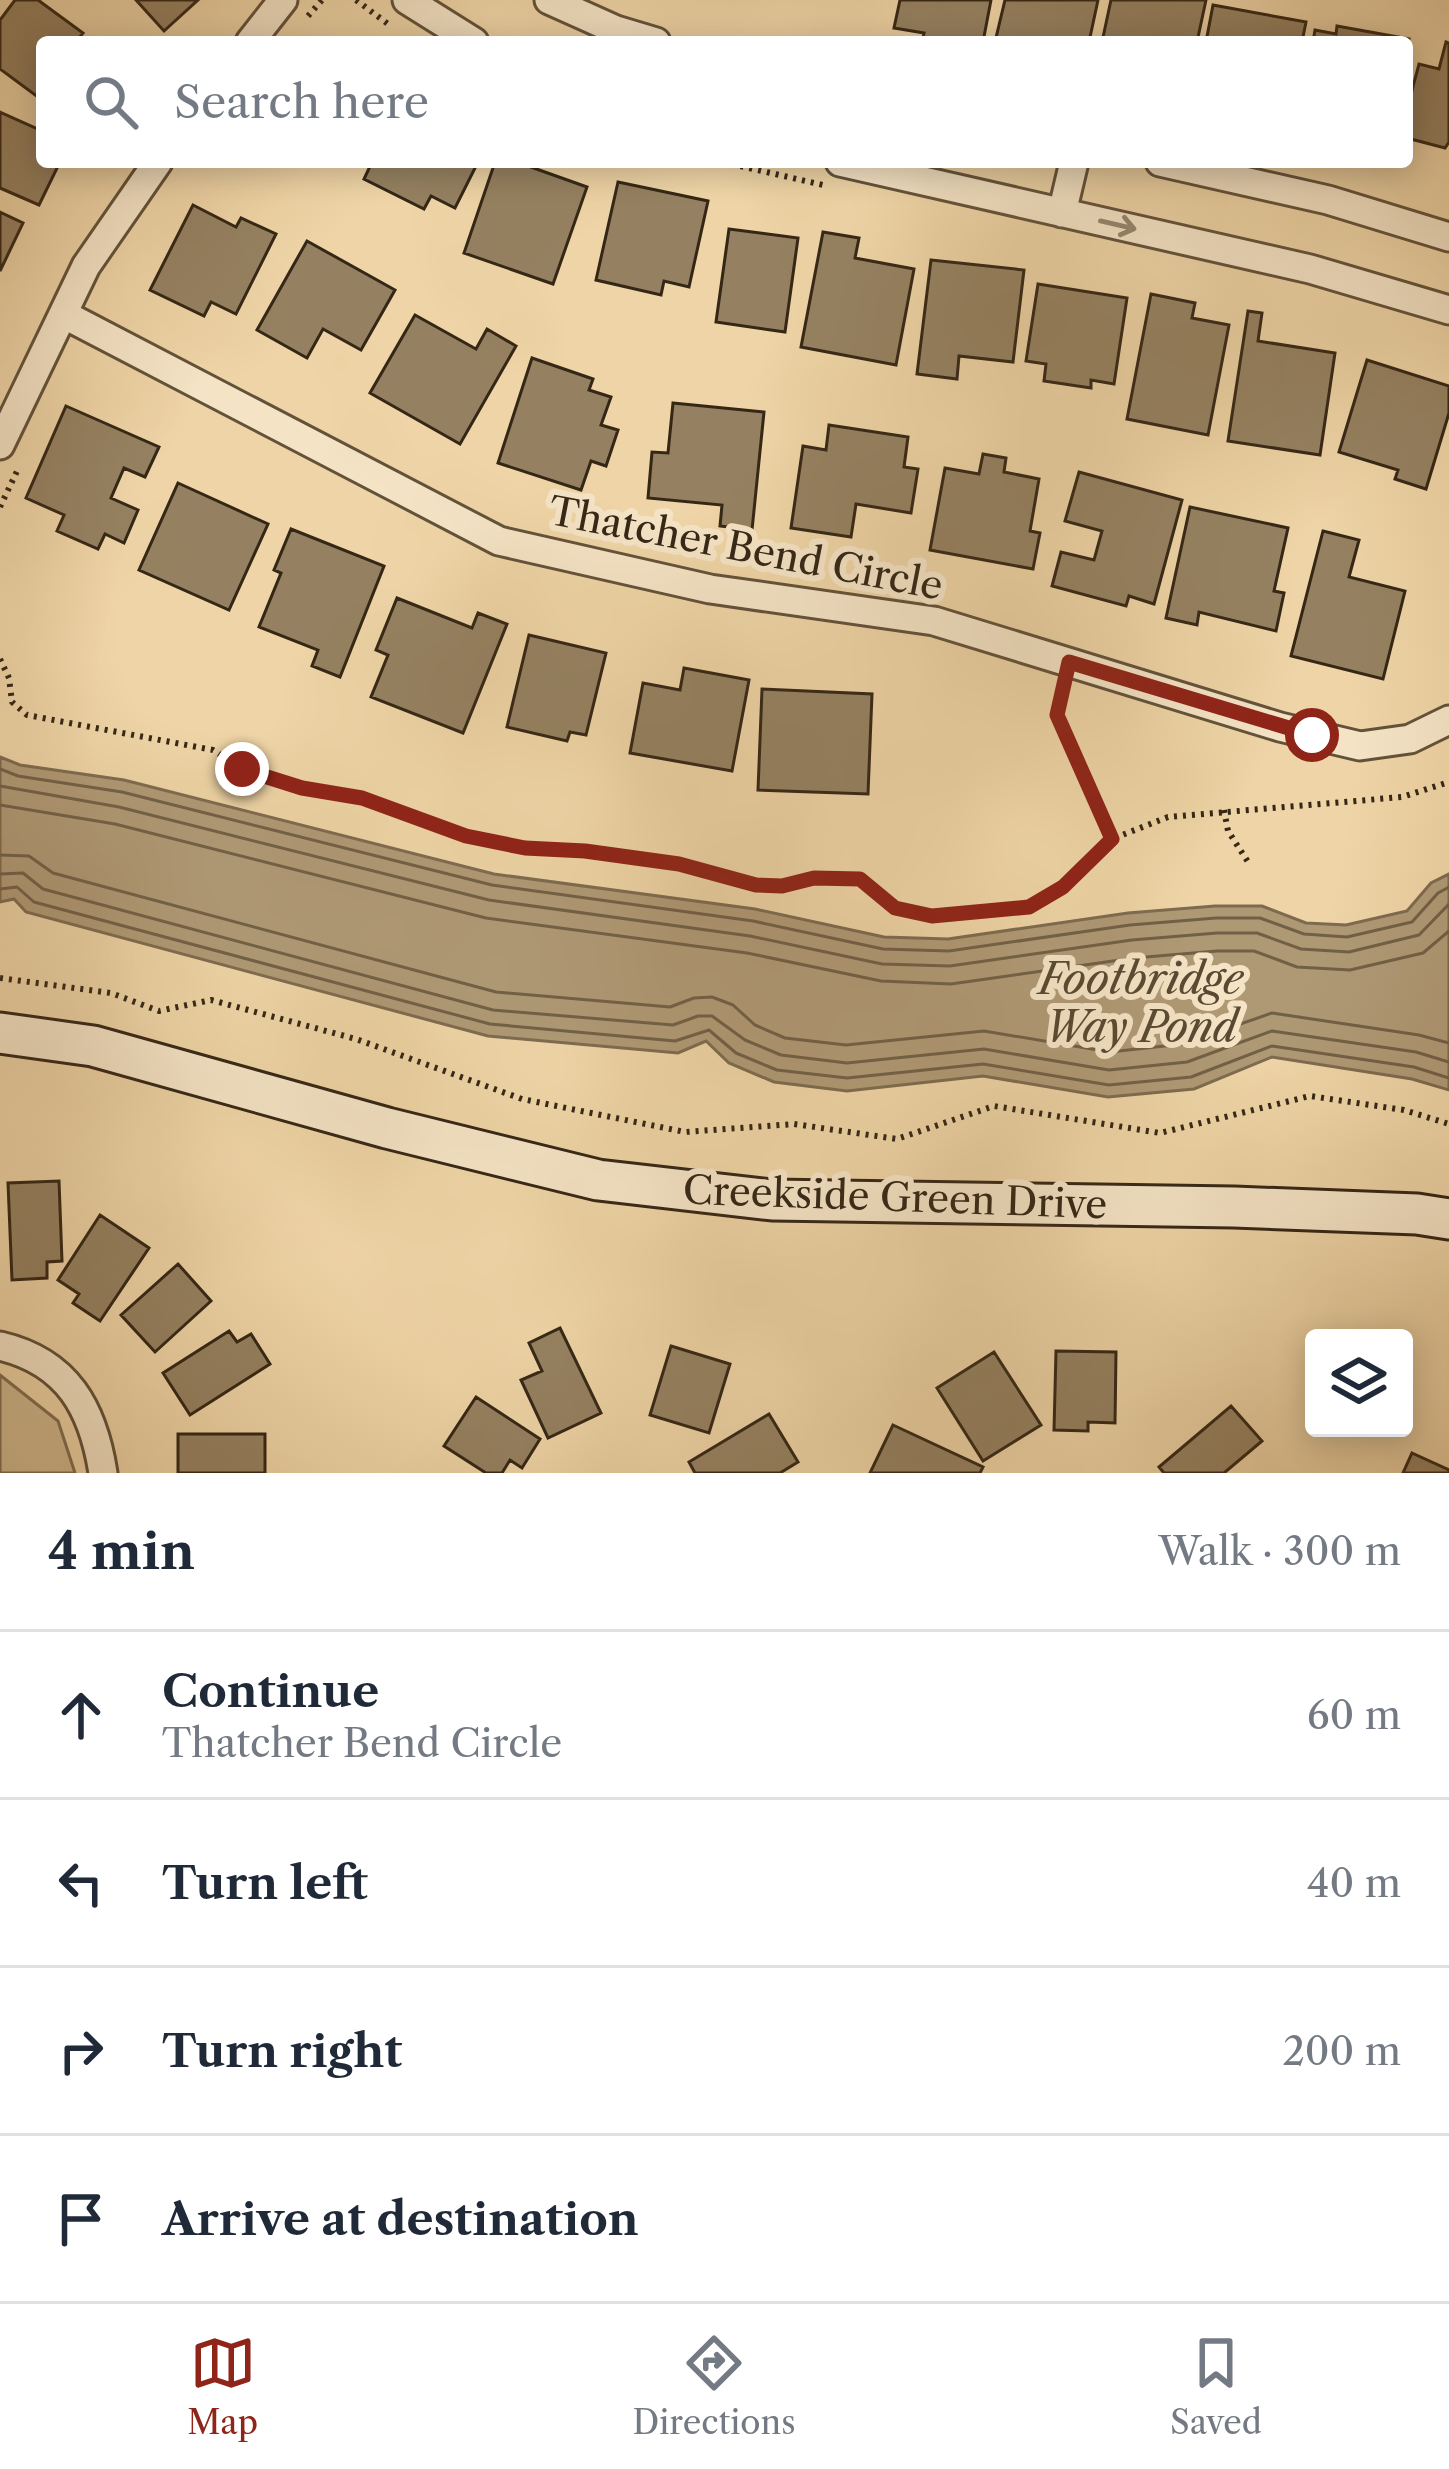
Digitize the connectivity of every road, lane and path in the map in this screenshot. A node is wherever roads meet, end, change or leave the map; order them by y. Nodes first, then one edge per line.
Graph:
1 (283, 0) edge
2 (407, 0) edge
3 (549, 0) edge
4 (255, 36) edge
5 (464, 36) edge
6 (636, 36) edge
7 (154, 168) edge
8 (867, 168) edge
9 (1073, 168) edge
10 (1187, 168) edge
11 (1062, 212) junction
12 (1449, 237) edge
13 (1449, 310) edge
14 (63, 314) junction
15 (0, 445) edge
16 (0, 659) edge
17 (1069, 662) junction
18 (1449, 720) edge
19 (1449, 782) edge
20 (1224, 810) junction
21 (1112, 839) junction
22 (1250, 865) dead end
23 (0, 978) edge
24 (0, 1033) edge
25 (1449, 1124) edge
26 (1449, 1220) edge
27 (0, 1346) edge
28 (103, 1473) edge

1 - 4 street
2 - 5 street
3 - 6 street
7 - 14 street
8 - 11 street
9 - 11 street
10 - 12 street
11 -> 13 street
14 - 15 street
14 - 17 street, Thatcher Bend Circle
16 - 21 path
17 - 18 street, Thatcher Bend Circle
17 - 21 path
19 - 20 path
20 - 21 path
20 - 22 path
23 - 25 path
24 - 26 main road, Creekside Green Drive
27 - 28 street

